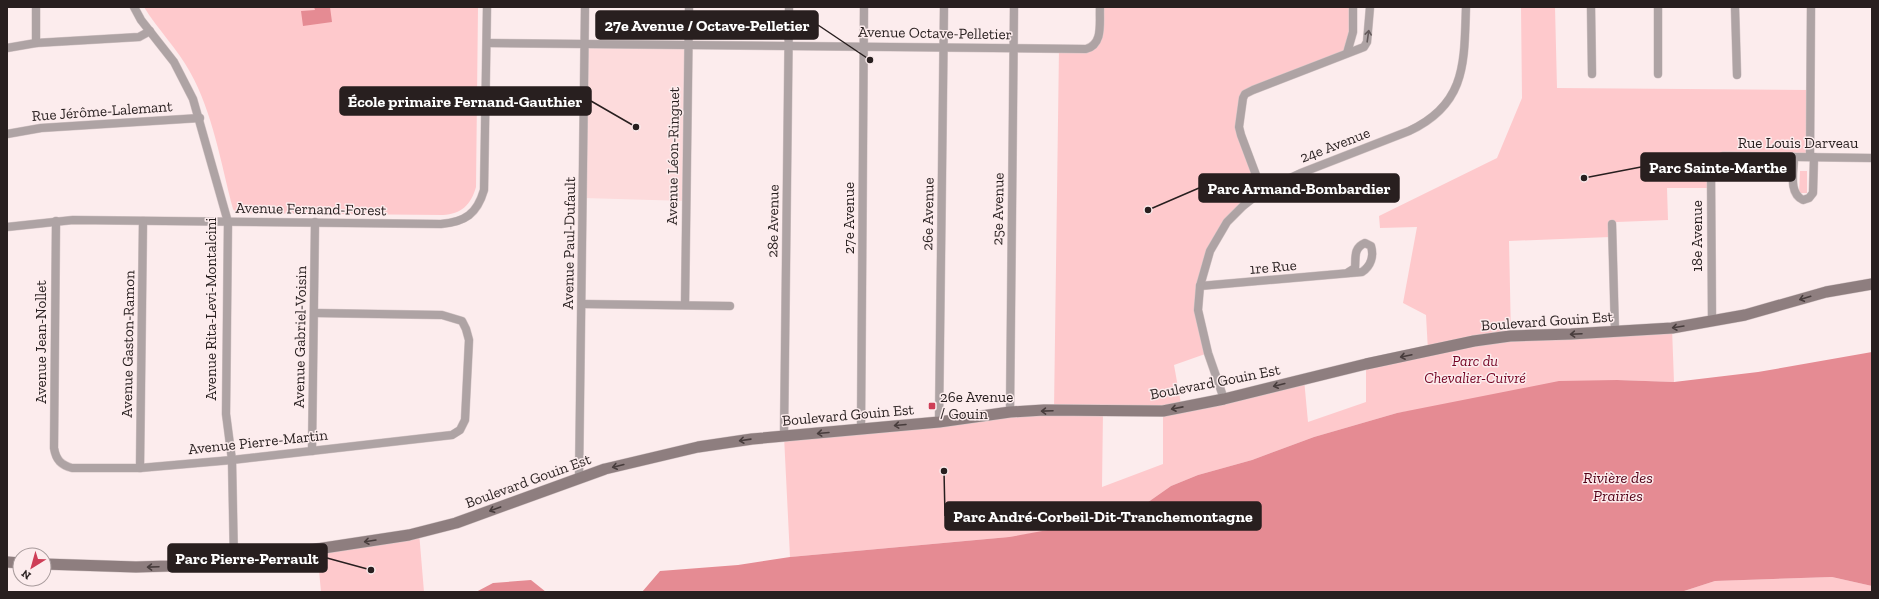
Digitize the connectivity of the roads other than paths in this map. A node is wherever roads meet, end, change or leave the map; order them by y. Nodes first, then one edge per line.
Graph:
1 (36, 7) edge
2 (134, 7) edge
3 (487, 7) edge
4 (585, 7) edge
5 (689, 7) edge
6 (789, 7) edge
7 (864, 7) edge
8 (944, 7) edge
9 (1014, 7) edge
10 (1100, 7) edge
11 (1353, 7) edge
12 (1370, 7) edge
13 (1466, 7) edge
14 (1591, 7) edge
15 (1658, 7) edge
16 (1735, 7) edge
17 (1811, 7) edge
18 (150, 31) junction
19 (36, 43) junction
20 (487, 43) junction
21 (688, 44) junction
22 (585, 45) junction
23 (789, 45) junction
24 (864, 46) junction
25 (944, 46) junction
26 (7, 48) edge
27 (1013, 48) junction
28 (1347, 53) junction
29 (1592, 74) dead end
30 (1658, 74) dead end
31 (1737, 75) dead end
32 (200, 118) junction
33 (7, 134) edge
34 (1723, 156) joint
35 (1794, 157) junction
36 (1812, 157) junction
37 (1872, 158) edge
38 (1262, 191) junction
39 (56, 221) junction
40 (143, 221) junction
41 (228, 222) junction
42 (315, 222) junction
43 (1612, 224) dead end
44 (7, 227) edge
45 (1348, 273) dead end
46 (1872, 284) edge
47 (1200, 286) junction
48 (582, 304) junction
49 (685, 305) junction
50 (730, 306) dead end
51 (315, 314) junction
52 (1712, 322) junction
53 (1615, 332) junction
54 (1224, 399) junction
55 (1010, 412) junction
56 (939, 422) junction
57 (862, 429) junction
58 (784, 436) junction
59 (312, 451) junction
60 (232, 460) junction
61 (59, 462) joint
62 (140, 468) junction
63 (579, 479) junction
64 (234, 562) junction
65 (52, 564) edge

1 - 19 street
2 - 18 street, Avenue Rita-Levi-Montalcini
3 - 20 street
4 - 22 street, Avenue Paul-Dufault
5 - 21 street, Avenue Léon-Ringuet
6 - 23 street, 28e Avenue
7 - 24 street, 27e Avenue
8 - 25 street, 26e Avenue
9 - 27 street, 25e Avenue
10 - 27 street, Avenue Octave-Pelletier
11 - 28 street
28 -> 12 street
13 - 38 street, 24e Avenue
14 - 29 street
15 - 30 street
16 - 31 street
17 - 36 street
18 - 19 street
18 - 32 street, Avenue Rita-Levi-Montalcini
19 - 26 street
20 - 22 street, Avenue Octave-Pelletier
20 - 42 street, Avenue Fernand-Forest
21 - 22 street, Avenue Octave-Pelletier
21 - 23 street, Avenue Octave-Pelletier
21 - 49 street, Avenue Léon-Ringuet
22 - 48 street, Avenue Paul-Dufault
23 - 24 street, Avenue Octave-Pelletier
23 - 58 street, 28e Avenue
24 - 25 street, Avenue Octave-Pelletier
24 - 57 street, 27e Avenue
25 - 27 street, Avenue Octave-Pelletier
25 - 56 street, 26e Avenue
27 - 55 street, 25e Avenue
28 - 38 street
32 - 33 street, Rue Jérôme-Lalemant
32 - 41 street, Avenue Rita-Levi-Montalcini
34 - 35 street, Rue Louis Darveau
34 - 52 street, 18e Avenue
35 - 36 street, Rue Louis Darveau
35 - 36 street
36 - 37 street, Rue Louis Darveau
38 - 47 street, 24e Avenue
39 - 40 street, Avenue Fernand-Forest
39 - 44 street, Avenue Fernand-Forest
39 - 61 street, Avenue Jean-Nollet
40 - 41 street, Avenue Fernand-Forest
40 - 62 street, Avenue Gaston-Ramon
41 - 42 street, Avenue Fernand-Forest
41 - 60 street, Avenue Rita-Levi-Montalcini
42 - 51 street, Avenue Gabriel-Voisin
43 - 53 street
45 - 47 street, 1re Rue
46 -> 52 street, Boulevard Gouin Est
47 - 54 street, 24e Avenue
48 - 49 street
48 - 63 street, Avenue Paul-Dufault
49 - 50 street
51 - 59 street, Avenue Gabriel-Voisin
51 - 59 street, Avenue Pierre-Martin
52 -> 53 street, Boulevard Gouin Est
53 -> 54 street, Boulevard Gouin Est
54 -> 55 street, Boulevard Gouin Est
55 - 56 street, Boulevard Gouin Est
56 -> 57 street, Boulevard Gouin Est
57 -> 58 street, Boulevard Gouin Est
58 -> 63 street, Boulevard Gouin Est
59 - 60 street, Avenue Pierre-Martin
60 - 62 street, Avenue Pierre-Martin
60 - 64 street, Avenue Rita-Levi-Montalcini
61 - 62 street, Avenue Pierre-Martin
63 -> 64 street, Boulevard Gouin Est
64 -> 65 street, Boulevard Gouin Est

